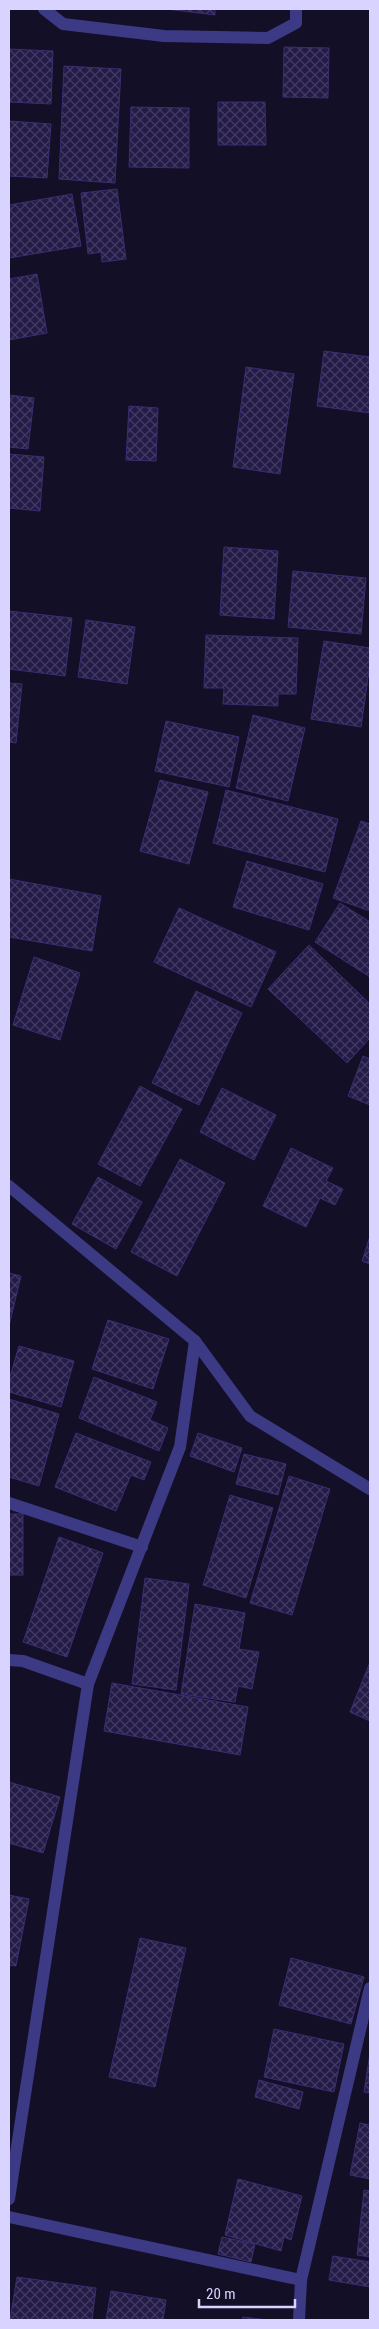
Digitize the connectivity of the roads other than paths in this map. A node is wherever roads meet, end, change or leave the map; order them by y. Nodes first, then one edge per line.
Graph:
1 (44, 9) edge
2 (296, 9) edge
3 (9, 1186) edge
4 (195, 1341) junction
5 (370, 1489) edge
6 (9, 1503) edge
7 (142, 1547) junction
8 (9, 1660) edge
9 (88, 1684) junction
10 (370, 1988) edge
11 (9, 2199) edge
12 (9, 2217) edge
13 (301, 2280) junction
14 (298, 2320) edge

1 - 2 street
3 - 4 street
4 - 5 street
4 - 7 street
6 - 7 street
7 - 9 street
8 - 9 street
9 - 11 street
10 - 13 street
12 - 13 street
13 - 14 street

